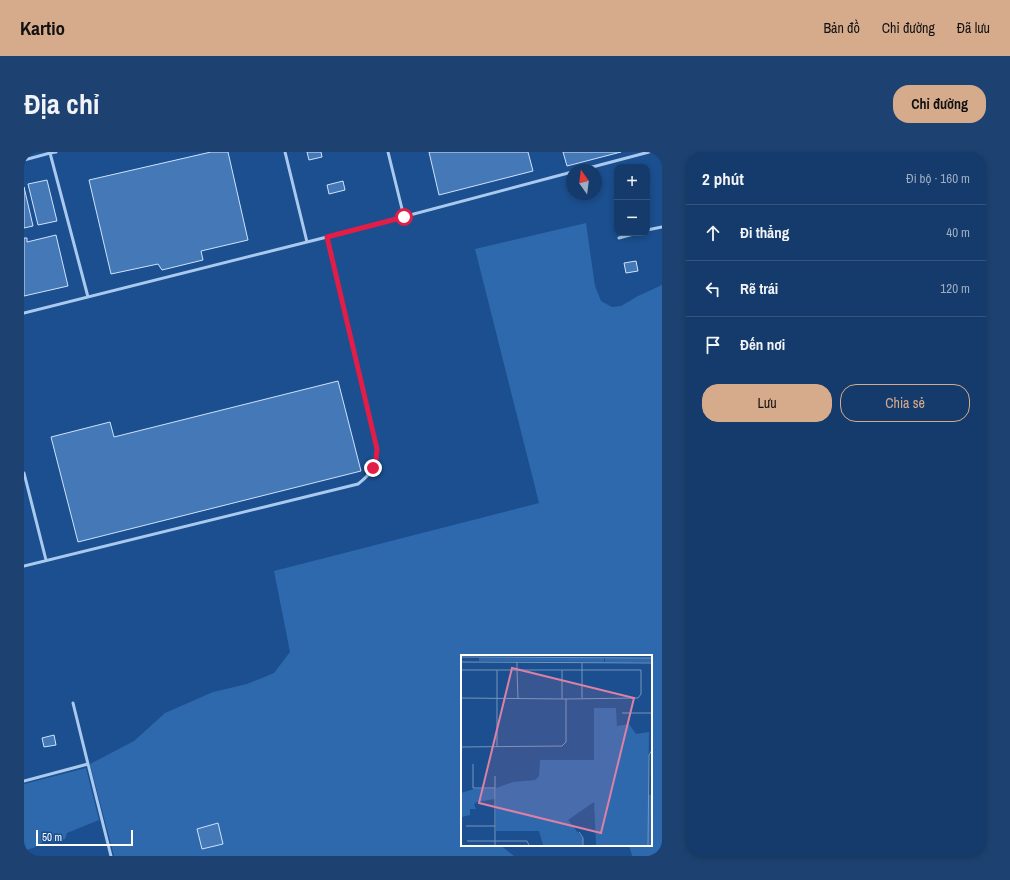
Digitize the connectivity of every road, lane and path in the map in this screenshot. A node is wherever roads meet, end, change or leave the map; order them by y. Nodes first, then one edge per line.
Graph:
1 (56, 152) edge
2 (285, 152) edge
3 (388, 152) edge
4 (649, 152) edge
5 (49, 153) edge
6 (24, 160) edge
7 (602, 164) edge
8 (566, 174) edge
9 (404, 217) junction
10 (662, 227) edge
11 (650, 229) edge
12 (626, 236) edge
13 (327, 237) junction
14 (619, 238) dead end
15 (307, 242) junction
16 (88, 297) junction
17 (24, 313) edge
18 (24, 472) edge
19 (46, 560) junction
20 (24, 566) edge
21 (73, 703) dead end
22 (88, 764) junction
23 (24, 781) edge
24 (111, 856) edge

1 - 5 lane
2 - 15 lane
3 - 9 lane
4 - 7 lane
5 - 6 lane
5 - 16 lane
8 - 9 lane
9 - 13 lane
10 - 11 lane
12 - 14 lane
13 - 15 lane
13 - 19 lane
15 - 16 lane
16 - 17 lane
18 - 19 lane
19 - 20 lane
21 - 22 lane
22 - 23 lane
22 - 24 lane

